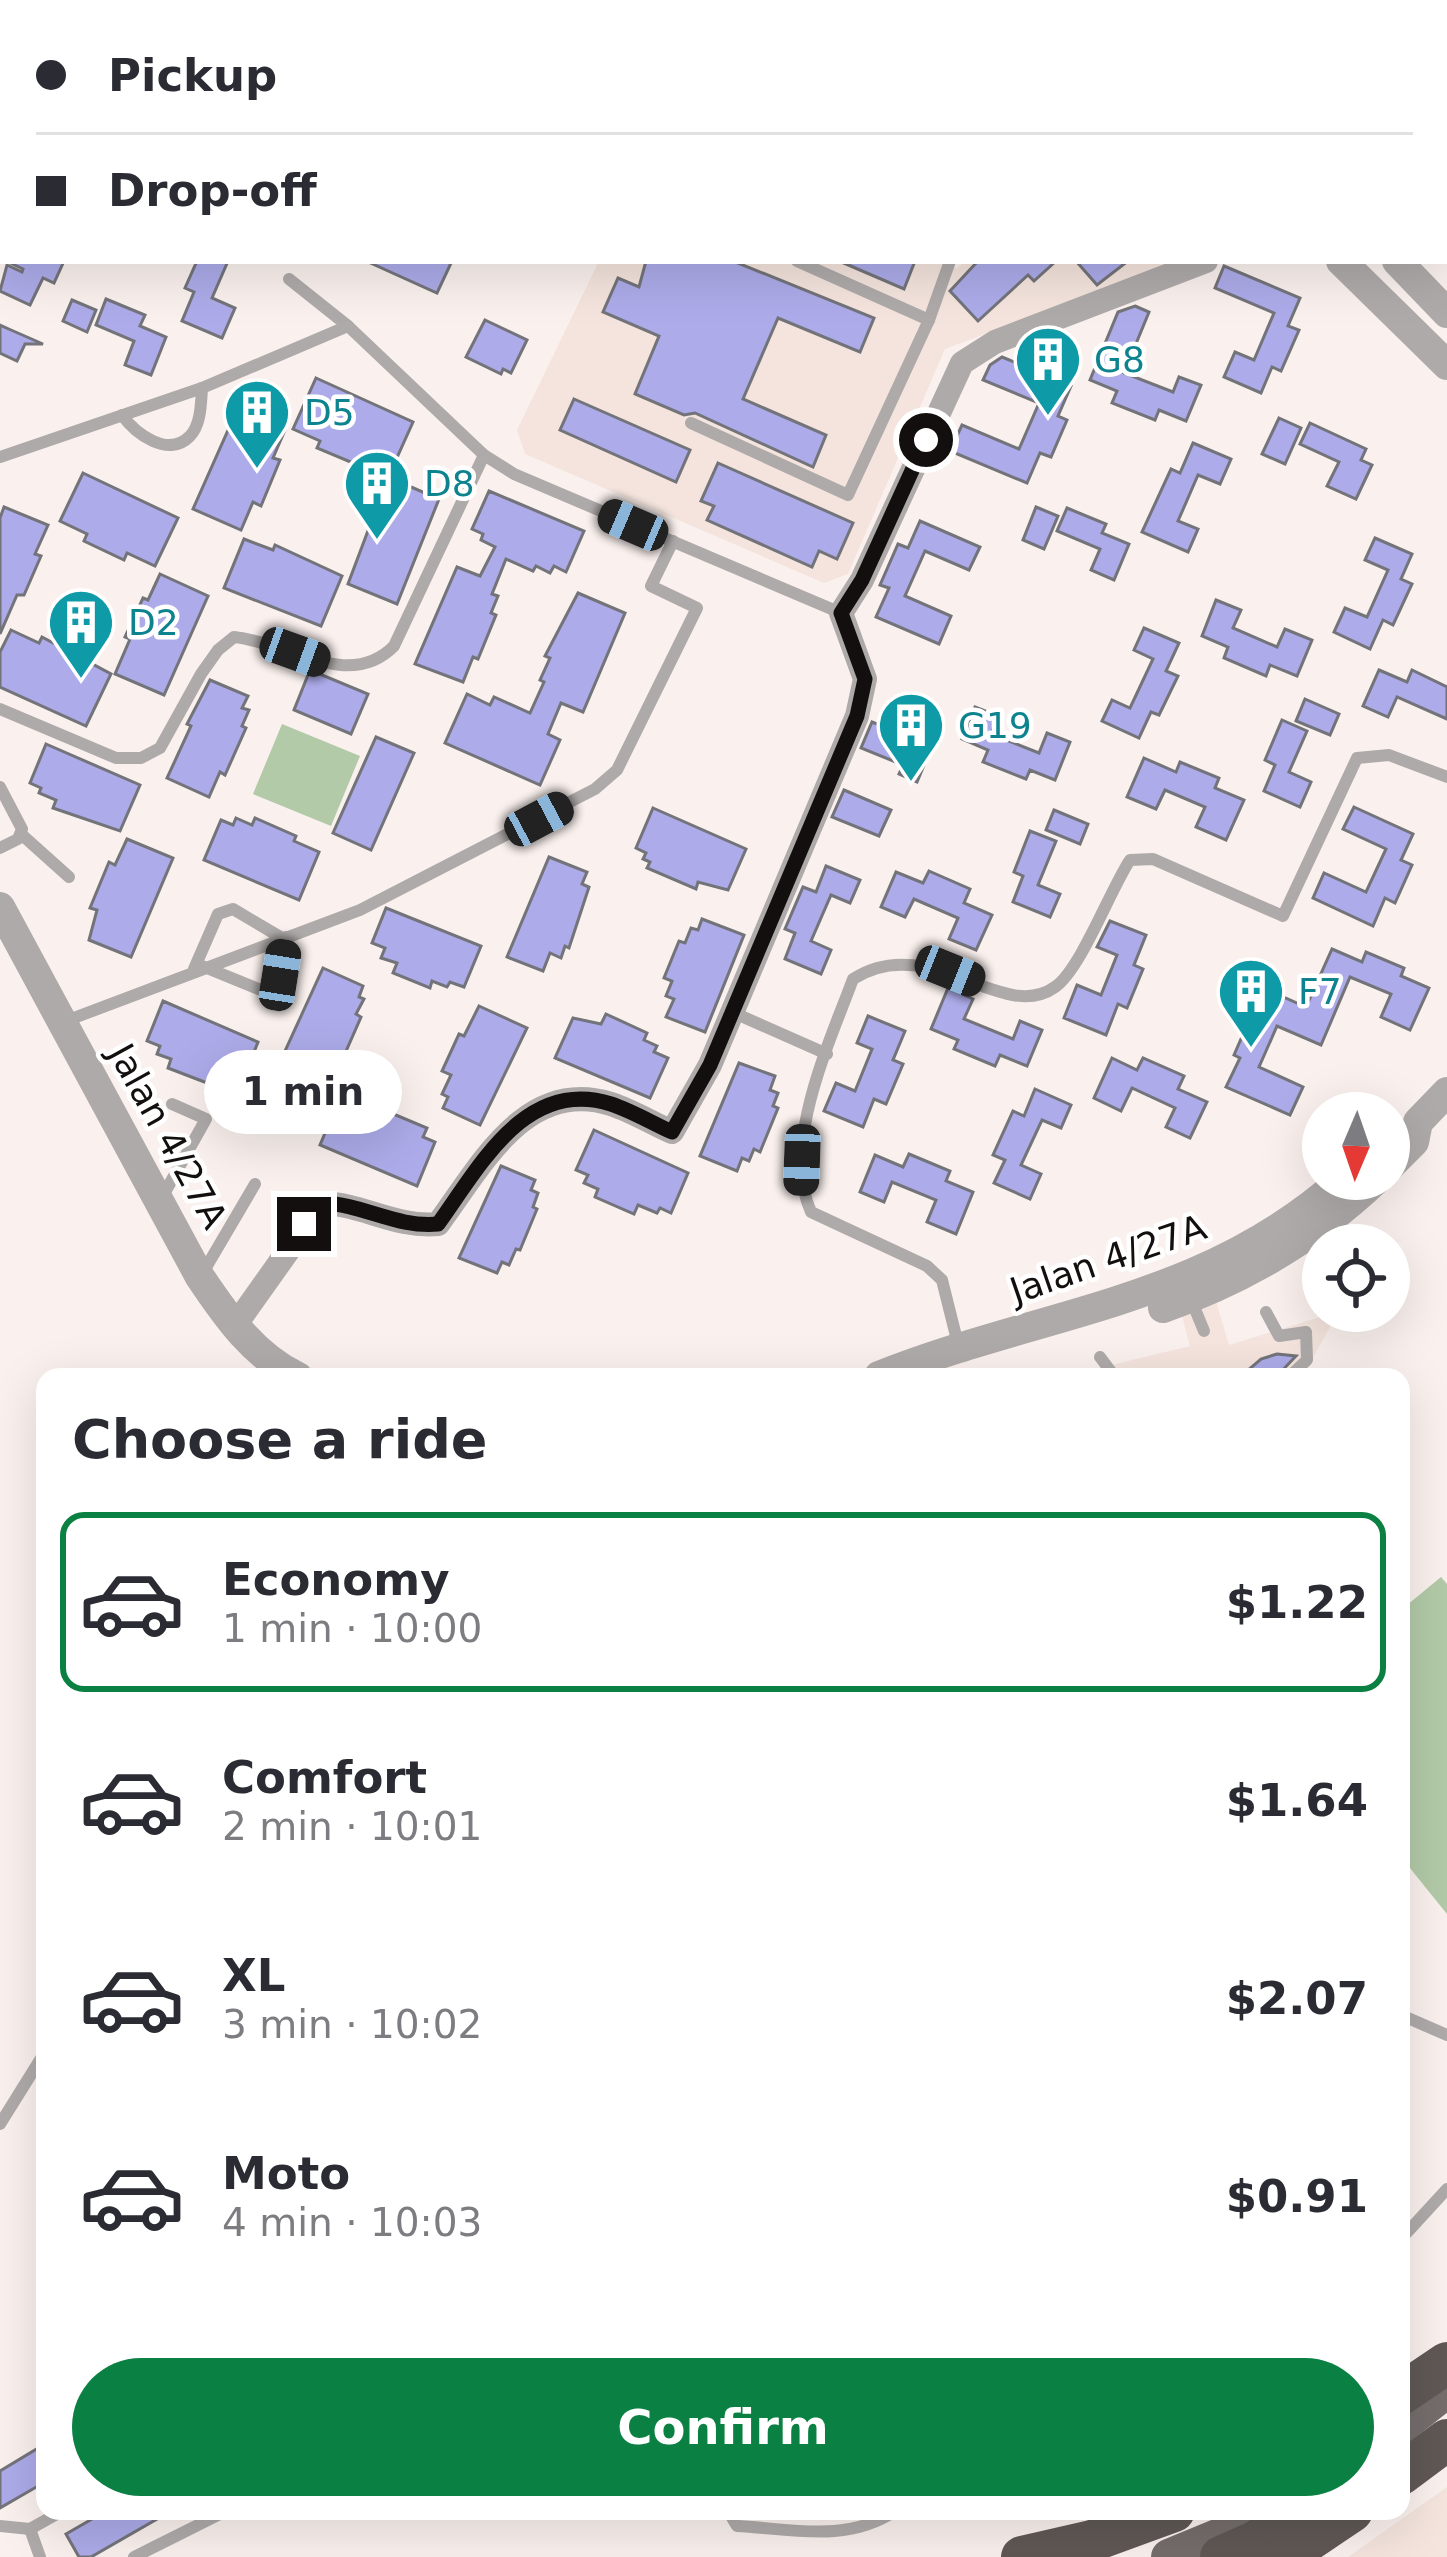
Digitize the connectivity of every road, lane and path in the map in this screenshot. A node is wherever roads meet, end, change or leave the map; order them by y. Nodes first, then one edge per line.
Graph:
1 (804, 264) edge
2 (949, 264) edge
3 (1198, 264) edge
4 (1344, 264) edge
5 (1400, 264) edge
6 (289, 279) dead end
7 (1447, 313) edge
8 (928, 320) junction
9 (348, 326) junction
10 (1447, 365) edge
11 (202, 388) junction
12 (122, 416) junction
13 (691, 423) dead end
14 (484, 454) junction
15 (0, 458) edge
16 (673, 542) junction
17 (841, 613) junction
18 (0, 709) edge
19 (1447, 777) edge
20 (0, 787) edge
21 (21, 834) junction
22 (0, 848) edge
23 (69, 877) dead end
24 (0, 907) edge
25 (284, 937) junction
26 (198, 968) junction
27 (732, 1012) junction
28 (62, 1022) junction
29 (827, 1054) junction
30 (1447, 1092) edge
31 (172, 1104) dead end
32 (1418, 1122) junction
33 (1410, 1124) edge
34 (1410, 1146) edge
35 (255, 1184) dead end
36 (1317, 1200) edge
37 (1353, 1200) edge
38 (160, 1202) junction
39 (200, 1277) junction
40 (1187, 1289) junction
41 (1266, 1312) dead end
42 (233, 1327) junction
43 (1204, 1331) dead end
44 (959, 1349) junction
45 (1100, 1357) dead end
46 (282, 1368) edge
47 (903, 1368) edge
48 (961, 1368) edge
49 (1108, 1368) edge
50 (1298, 1368) edge
51 (1410, 2019) edge
52 (1447, 2035) edge
53 (36, 2066) edge
54 (0, 2124) edge
55 (1447, 2189) edge
56 (1410, 2229) edge
57 (1447, 2363) edge
58 (1410, 2388) edge
59 (1447, 2390) edge
60 (1447, 2406) edge
61 (1410, 2419) edge
62 (1410, 2433) edge
63 (1447, 2440) edge
64 (1447, 2456) edge
65 (1410, 2467) edge
66 (1410, 2479) edge
67 (46, 2520) edge
68 (208, 2520) edge
69 (733, 2520) edge
70 (882, 2520) edge
71 (1149, 2520) edge
72 (1256, 2520) edge
73 (1289, 2520) edge
74 (1339, 2520) edge
75 (1350, 2520) edge
76 (0, 2526) edge
77 (30, 2529) junction
78 (40, 2557) edge
79 (134, 2557) edge
80 (1022, 2557) edge
81 (1169, 2557) edge
82 (1221, 2557) edge
83 (1284, 2557) edge
84 (1294, 2557) edge

1 - 8 lane
2 - 8 lane
3 - 17 street
4 - 10 street
5 - 7 street
6 - 9 lane
8 - 13 lane
9 - 11 lane
9 - 14 lane
11 - 12 lane
11 - 12 lane
12 - 15 lane
14 - 16 lane
14 - 18 lane
16 - 17 lane
16 - 25 lane
17 - 27 street
19 - 29 lane
20 - 21 lane
21 - 22 lane
21 - 23 lane
24 - 28 street, Jalan 4/27A
25 - 26 lane
25 - 26 lane
25 - 26 lane
26 - 28 lane
27 - 29 lane
27 - 42 street
28 - 38 street, Jalan 4/27A
29 - 44 lane
30 - 32 street
31 - 38 lane
32 - 33 street
32 - 34 street
35 - 39 lane
36 - 40 street, Jalan 4/27A
37 - 40 street, Jalan 4/27A
38 - 39 street, Jalan 4/27A
39 - 42 street, Jalan 4/27A
40 - 43 lane
40 - 44 street, Jalan 4/27A
40 - 48 street, Jalan 4/27A
41 - 50 lane
42 - 46 street, Jalan 4/27A
44 - 47 street, Jalan 4/27A
45 - 49 lane
51 - 52 lane
53 - 54 lane
55 - 56 lane
57 - 58 highway
59 - 61 main road
60 - 62 highway
63 - 65 highway
64 - 66 main road
67 - 77 lane
68 - 79 lane
69 - 70 lane
71 - 80 highway
72 - 81 main road
73 - 82 highway
74 - 83 highway
75 - 84 main road
76 - 77 lane
77 - 78 lane

